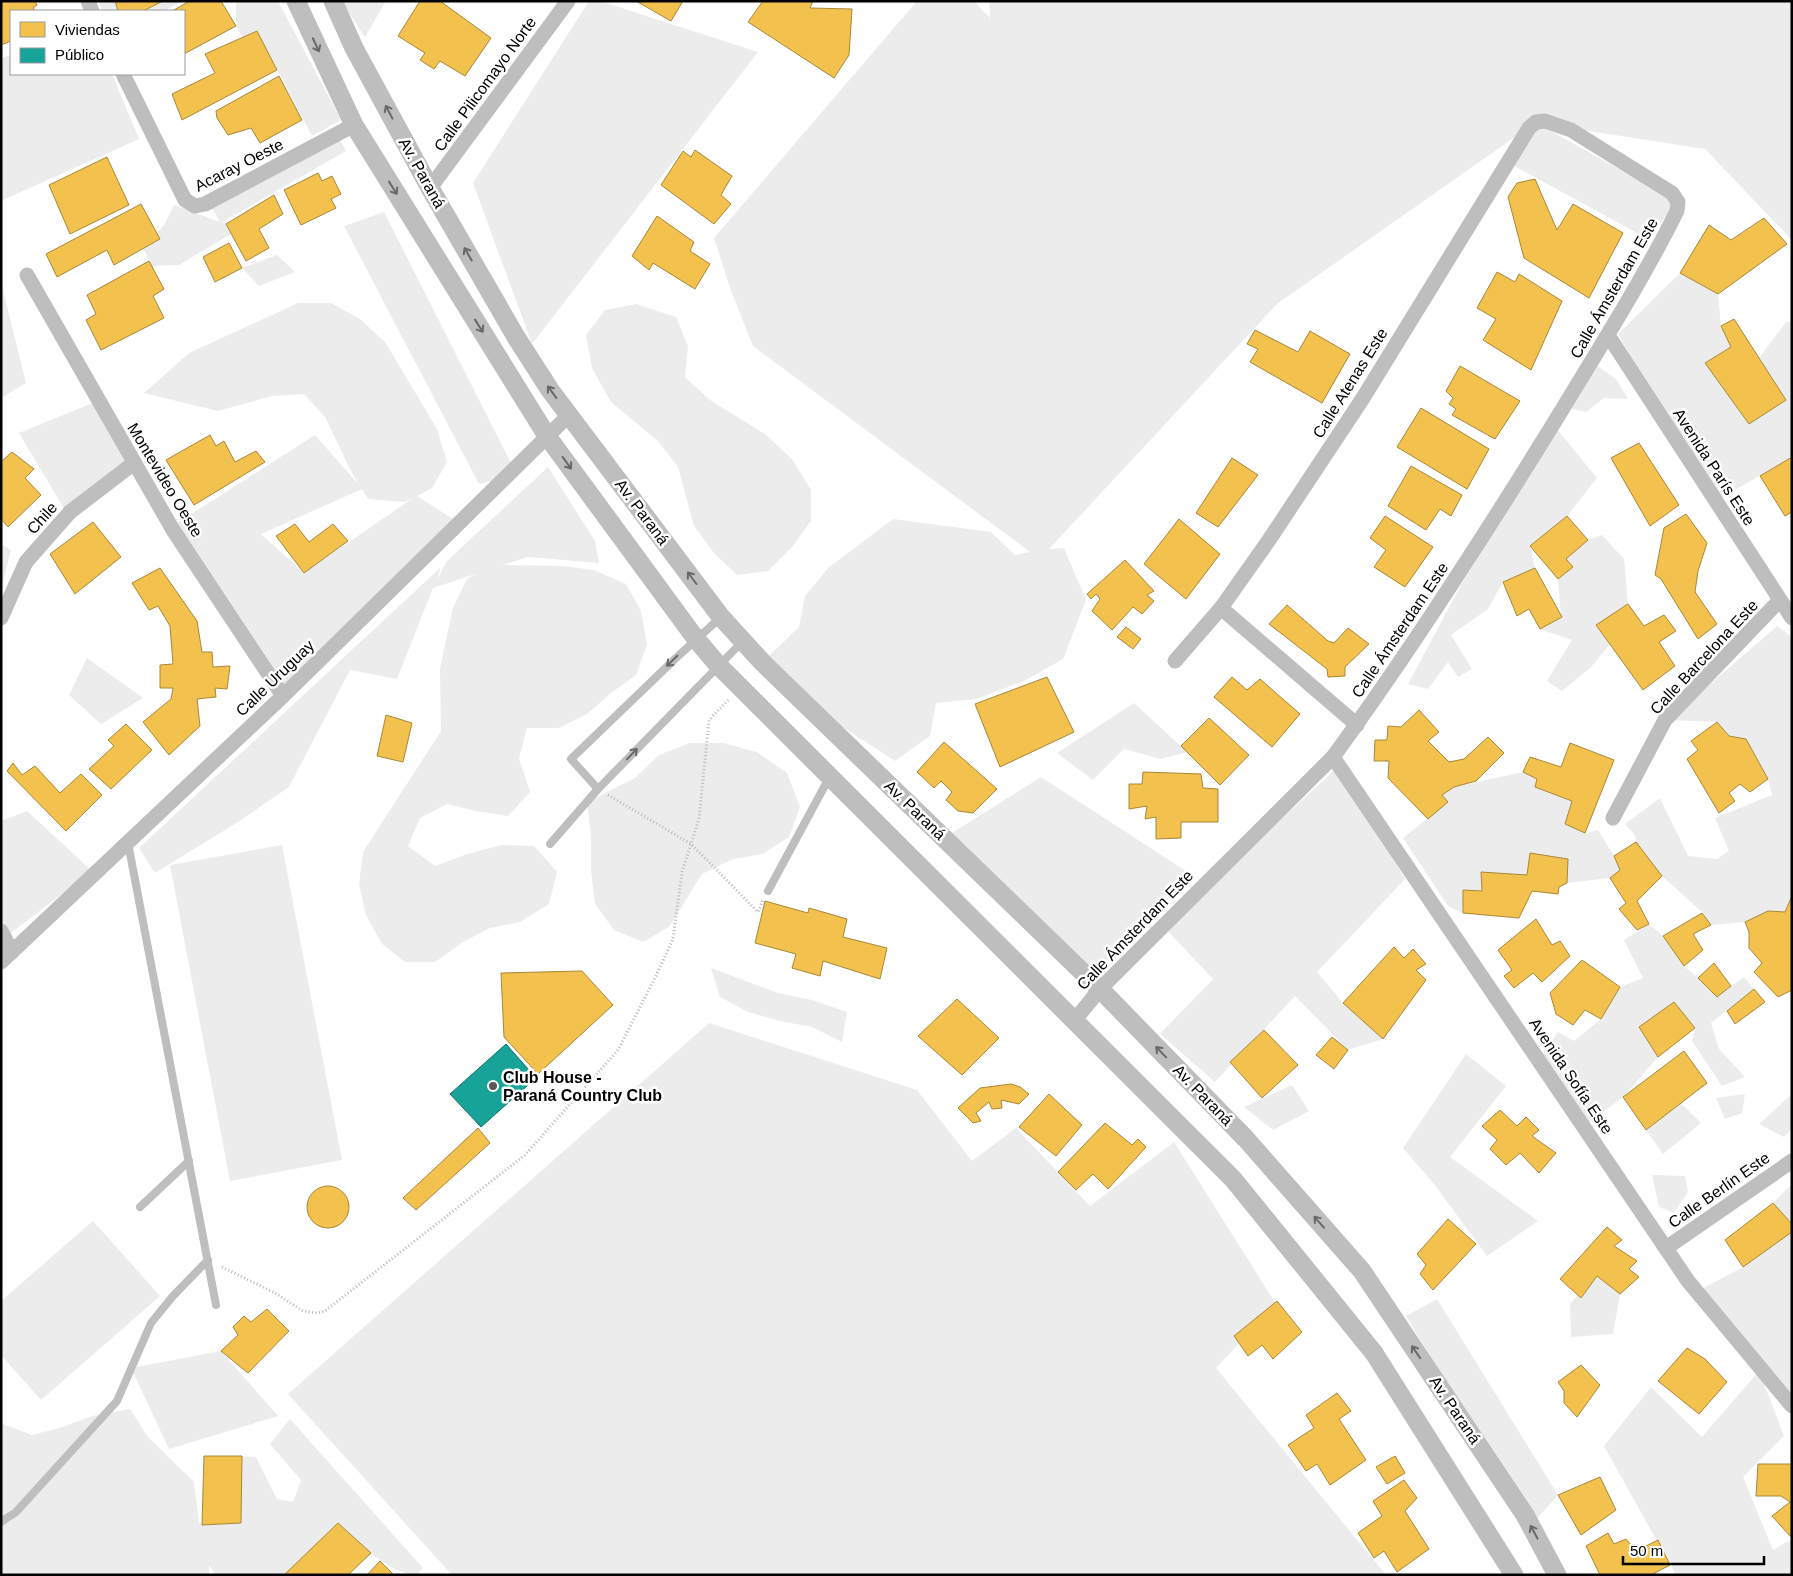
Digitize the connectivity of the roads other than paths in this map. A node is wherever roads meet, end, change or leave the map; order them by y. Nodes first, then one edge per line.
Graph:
1 (296, 1) edge
2 (333, 1) edge
3 (568, 1) edge
4 (123, 75) edge
5 (1545, 121) joint
6 (354, 125) junction
7 (430, 188) junction
8 (27, 275) dead end
9 (1608, 335) junction
10 (569, 415) junction
11 (547, 436) junction
12 (134, 463) junction
13 (1780, 601) junction
14 (1221, 608) junction
15 (721, 617) junction
16 (1, 618) edge
17 (1792, 618) edge
18 (696, 639) junction
19 (742, 641) junction
20 (1175, 660) dead end
21 (718, 665) junction
22 (283, 696) junction
23 (1357, 725) junction
24 (1333, 757) junction
25 (830, 776) junction
26 (598, 789) junction
27 (1613, 818) dead end
28 (128, 843) junction
29 (550, 844) dead end
30 (768, 891) dead end
31 (1, 931) edge
32 (6, 957) edge
33 (1100, 989) junction
34 (1074, 1021) junction
35 (189, 1161) junction
36 (1792, 1161) edge
37 (140, 1206) dead end
38 (1666, 1248) junction
39 (208, 1260) junction
40 (216, 1305) dead end
41 (1792, 1406) edge
42 (1, 1522) edge
43 (1514, 1575) edge
44 (1557, 1575) edge

1 -> 6 street, Av. Paraná
7 -> 2 street, Av. Paraná
3 - 7 street, Calle Pilicomayo Norte
4 - 6 street, Acaray Oeste
5 - 9 street, Calle Ámsterdam Este
5 - 14 street, Calle Atenas Este
6 -> 11 street, Av. Paraná
10 -> 7 street, Av. Paraná
8 - 12 street, Montevideo Oeste
9 - 13 street, Avenida París Este
9 - 23 street, Calle Ámsterdam Este
10 - 11 street, Calle Uruguay
15 -> 10 street, Av. Paraná
11 -> 18 street, Av. Paraná
11 - 22 street, Calle Uruguay
12 - 16 street, Chile
12 - 22 street, Montevideo Oeste
13 - 17 street, Avenida París Este
13 - 27 street, Calle Barcelona Este
14 - 20 street, Calle Atenas Este
14 - 23 street
15 - 18 lane
15 - 19 street, Av. Paraná
18 - 21 street, Av. Paraná
18 -> 26 lane
19 - 21 lane
19 - 33 street, Av. Paraná
21 - 25 street, Av. Paraná
26 -> 21 lane
22 - 28 street, Calle Uruguay
23 - 24 street, Calle Ámsterdam Este
24 - 33 street, Calle Ámsterdam Este
24 - 38 street, Avenida Sofía Este
25 - 30 lane
25 - 34 street, Av. Paraná
26 - 29 lane
28 - 32 street, Calle Uruguay
28 - 35 lane
31 - 32 street
33 - 34 street, Calle Ámsterdam Este
44 -> 33 street, Av. Paraná
34 - 43 street, Av. Paraná
35 - 37 lane
35 - 39 lane
36 - 38 street, Calle Berlín Este
38 - 41 street, Avenida Sofía Este
39 - 40 lane
39 - 42 lane

